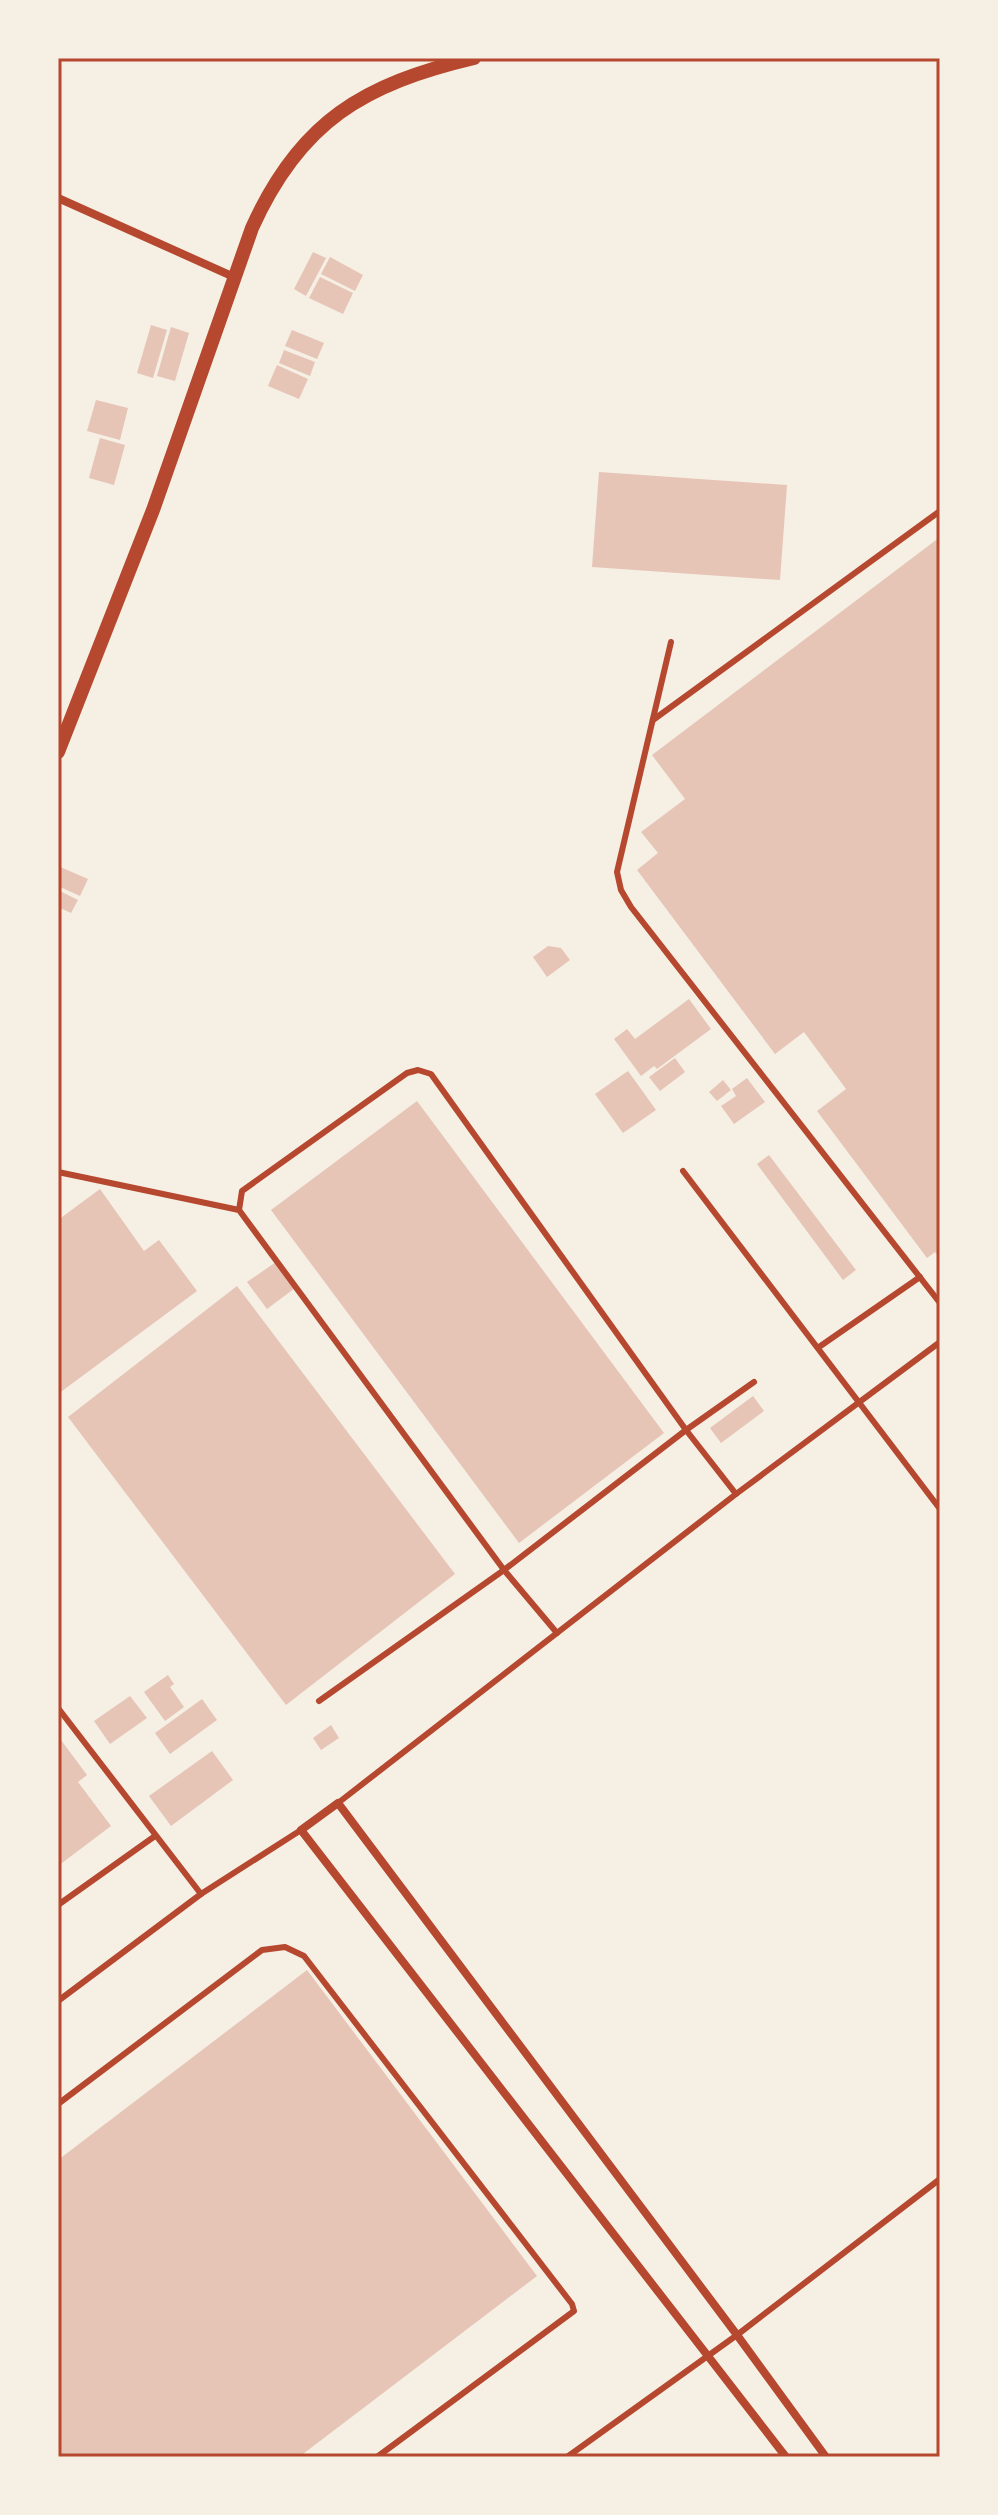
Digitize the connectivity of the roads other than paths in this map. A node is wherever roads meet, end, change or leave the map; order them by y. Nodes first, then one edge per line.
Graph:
1 (474, 58) edge
2 (58, 198) edge
3 (234, 277) junction
4 (940, 511) edge
5 (671, 642) dead end
6 (653, 720) junction
7 (58, 752) edge
8 (683, 1171) dead end
9 (58, 1172) edge
10 (239, 1210) junction
11 (920, 1277) junction
12 (940, 1303) edge
13 (940, 1342) edge
14 (819, 1347) junction
15 (754, 1382) dead end
16 (861, 1403) junction
17 (686, 1430) junction
18 (736, 1494) junction
19 (940, 1509) edge
20 (504, 1570) junction
21 (557, 1633) junction
22 (319, 1701) dead end
23 (58, 1708) edge
24 (338, 1803) junction
25 (301, 1830) junction
26 (155, 1836) junction
27 (201, 1894) junction
28 (58, 1905) edge
29 (58, 2001) edge
30 (58, 2104) edge
31 (940, 2179) edge
32 (737, 2335) junction
33 (708, 2356) junction
34 (377, 2457) edge
35 (567, 2457) edge
36 (786, 2457) edge
37 (826, 2457) edge

1 - 3 street
2 - 3 street
3 - 7 street
4 - 6 lane
5 - 6 lane
6 - 11 lane
8 - 14 lane
9 - 10 lane
10 - 17 lane
10 - 20 lane
11 - 12 lane
11 - 14 lane
13 - 16 lane
14 - 16 lane
15 - 17 lane
16 - 18 lane
16 - 19 lane
17 - 18 lane
17 - 20 lane
18 - 21 lane
20 - 21 lane
20 - 22 lane
21 - 24 lane
23 - 26 lane
24 - 25 street
24 - 32 street
25 - 27 lane
25 - 33 street
26 - 27 lane
26 - 28 lane
27 - 29 lane
30 - 34 lane
31 - 32 lane
32 - 33 lane
32 - 37 street
33 - 35 lane
33 - 36 street

